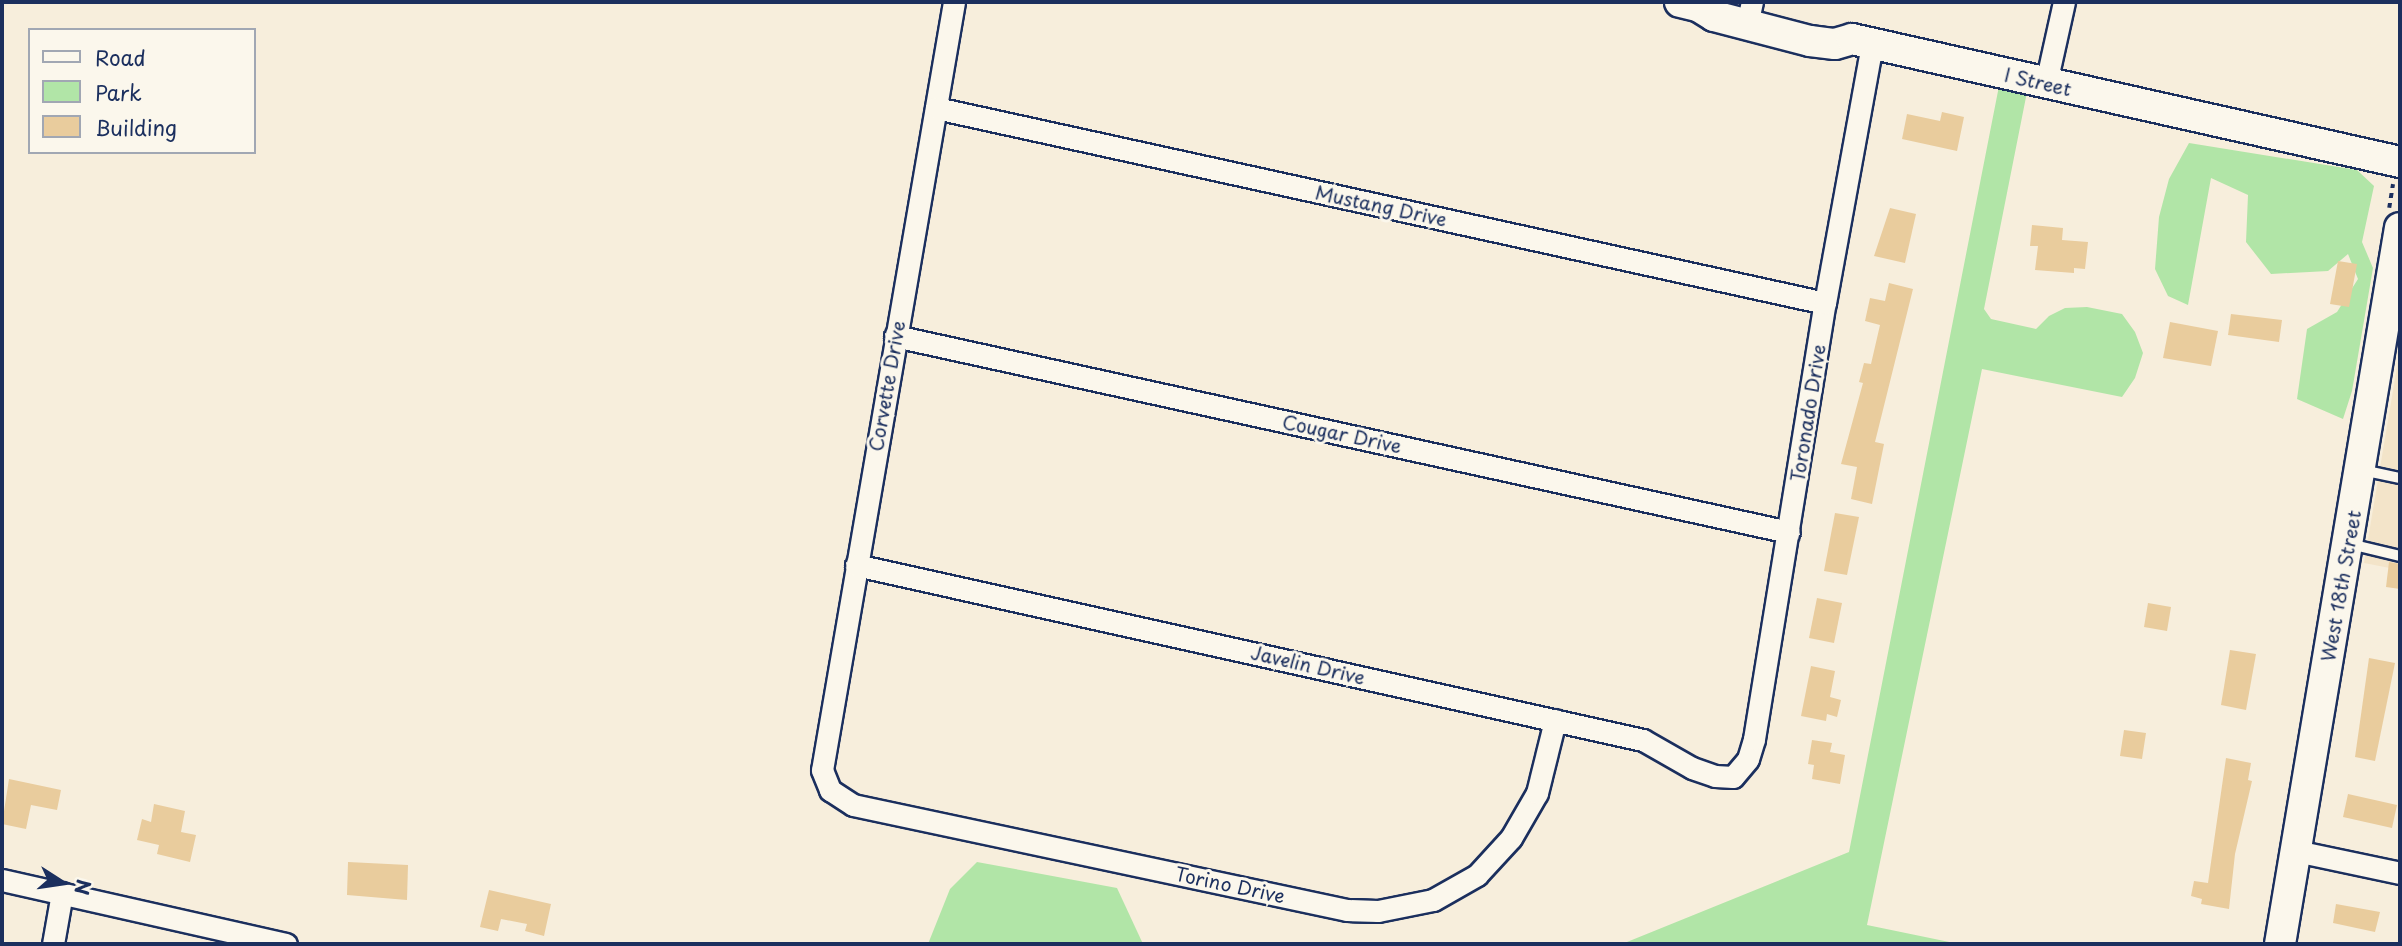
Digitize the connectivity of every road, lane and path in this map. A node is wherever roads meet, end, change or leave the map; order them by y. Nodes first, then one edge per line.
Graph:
1 (954, 2) edge
2 (1680, 2) edge
3 (2064, 2) edge
4 (1749, 13) edge
5 (1872, 44) junction
6 (2046, 83) junction
7 (936, 108) junction
8 (2400, 162) edge
9 (2400, 228) edge
10 (1825, 303) junction
11 (895, 336) junction
12 (2361, 469) junction
13 (2400, 478) edge
14 (1789, 532) junction
15 (2348, 543) junction
16 (2400, 556) edge
17 (856, 565) junction
18 (1555, 720) junction
19 (821, 770) joint
20 (1738, 786) joint
21 (2296, 851) junction
22 (2400, 873) edge
23 (2, 880) edge
24 (62, 893) junction
25 (53, 944) edge
26 (286, 944) edge
27 (2280, 944) edge

1 - 7 street, Corvette Drive
2 - 4 street, I Street
3 - 6 street
4 - 5 street, I Street
5 - 6 street, I Street
5 - 10 street, Toronado Drive
6 - 8 street, I Street
7 - 10 street, Mustang Drive
7 - 11 street, Corvette Drive
9 - 12 street, West 18th Street
10 - 14 street, Toronado Drive
11 - 14 street, Cougar Drive
11 - 17 street, Corvette Drive
12 - 13 lane
12 - 15 street, West 18th Street
14 - 20 street, Toronado Drive
15 - 16 lane
15 - 21 street, West 18th Street
17 - 18 street, Javelin Drive
17 - 19 street, Corvette Drive
18 - 19 street, Torino Drive
18 - 20 street, Javelin Drive
21 - 22 street
21 - 27 street, West 18th Street
23 - 24 street
24 - 25 street
24 - 26 street

